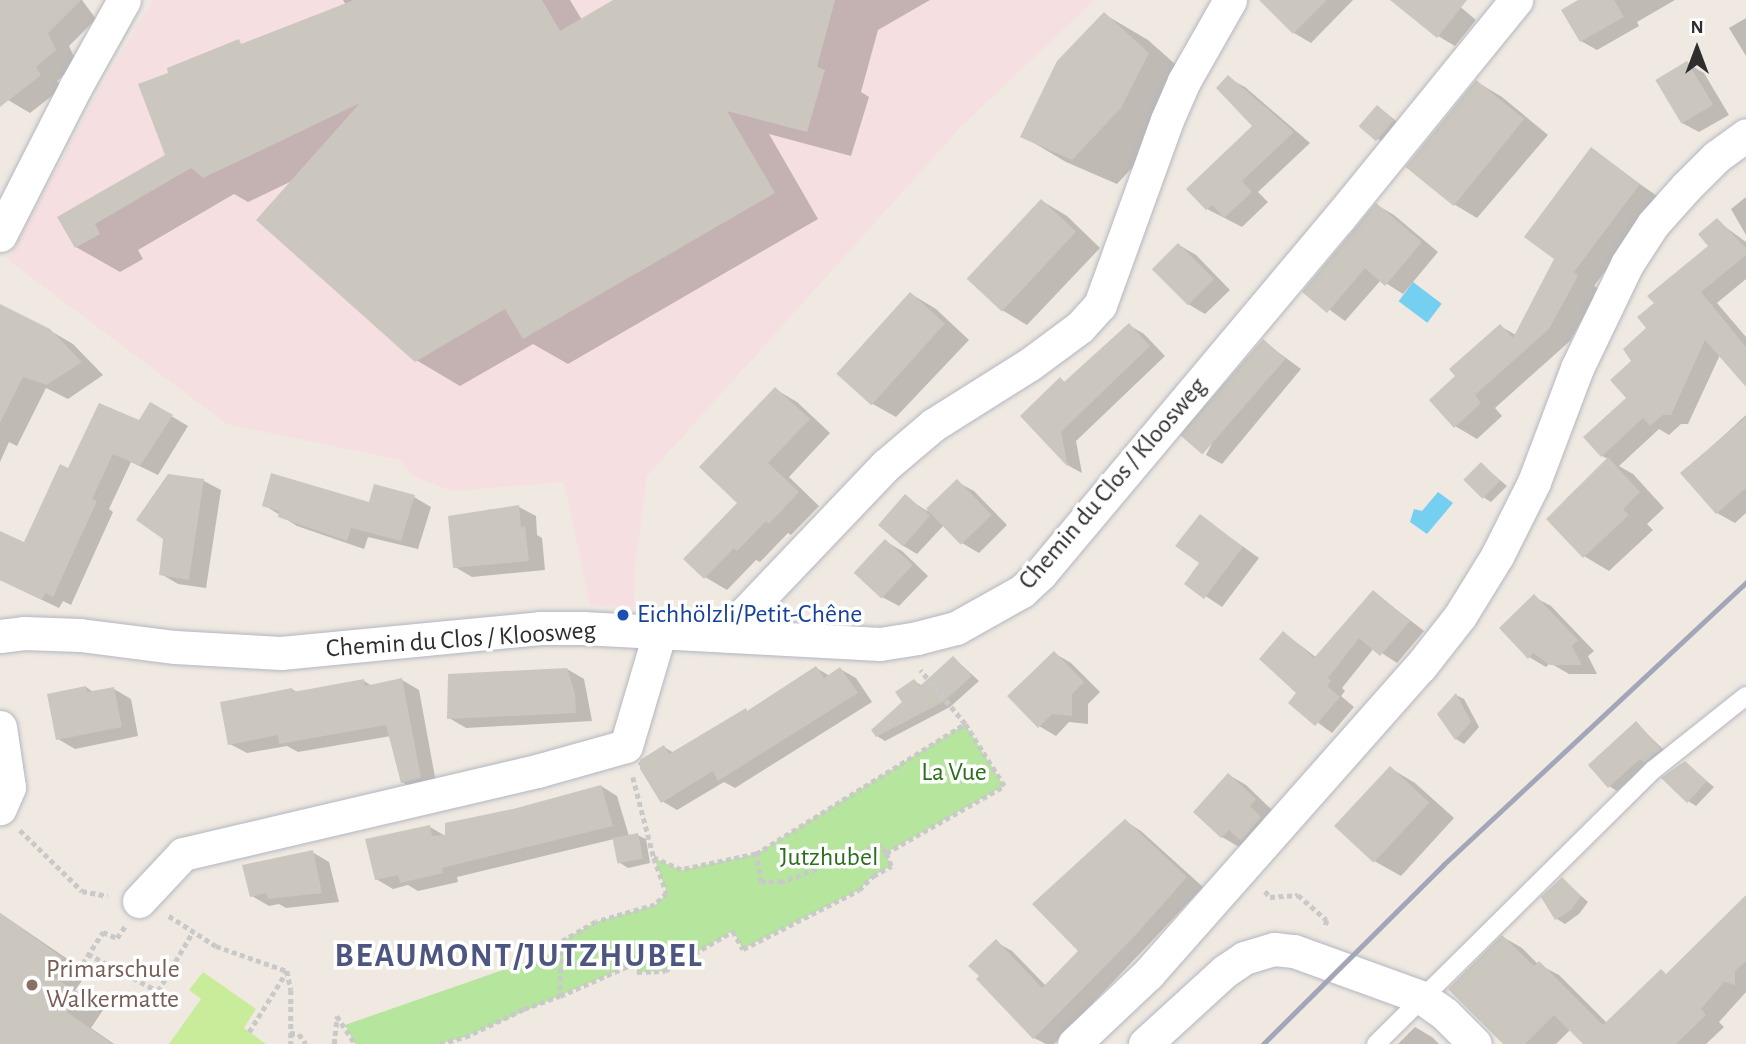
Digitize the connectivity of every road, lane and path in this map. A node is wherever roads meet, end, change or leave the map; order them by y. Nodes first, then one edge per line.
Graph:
1 (124, 0) edge
2 (1230, 0) edge
3 (1516, 0) edge
4 (1746, 135) edge
5 (0, 235) edge
6 (660, 631) junction
7 (724, 635) junction
8 (0, 636) edge
9 (917, 638) junction
10 (1746, 696) edge
11 (965, 724) junction
12 (0, 727) edge
13 (626, 746) junction
14 (7, 815) edge
15 (886, 853) junction
16 (755, 854) junction
17 (654, 858) junction
18 (1264, 890) dead end
19 (124, 898) joint
20 (172, 917) dead end
21 (1315, 927) dead end
22 (103, 932) dead end
23 (192, 933) junction
24 (89, 954) junction
25 (287, 971) junction
26 (73, 978) dead end
27 (560, 996) junction
28 (1421, 997) junction
29 (249, 1032) dead end
30 (290, 1033) junction
31 (291, 1044) edge
32 (306, 1044) edge
33 (334, 1044) edge
34 (355, 1044) edge
35 (440, 1044) edge
36 (1074, 1044) edge
37 (1145, 1044) edge
38 (1376, 1044) edge
39 (1475, 1044) edge

1 - 5 street
2 - 7 street
3 - 9 street, Chemin du Clos / Kloosweg
4 - 36 street
6 - 7 street, Chemin du Clos / Kloosweg
6 - 8 street, Chemin du Clos / Kloosweg
6 - 13 street
7 - 9 street, Chemin du Clos / Kloosweg
9 - 11 path
10 - 28 lane
11 - 15 path
11 - 16 path
12 - 14 street
13 - 17 path
13 - 19 street
14 - 19 path
15 - 16 path
15 - 27 path
16 - 17 path
17 - 27 path
18 - 21 path
20 - 23 path
22 - 24 path
23 - 24 path
23 - 25 path
24 - 26 path
25 - 29 path
25 - 30 path
27 - 35 path
28 - 37 street
28 - 38 lane
28 - 39 street
30 - 31 path
30 - 32 path
33 - 34 path

